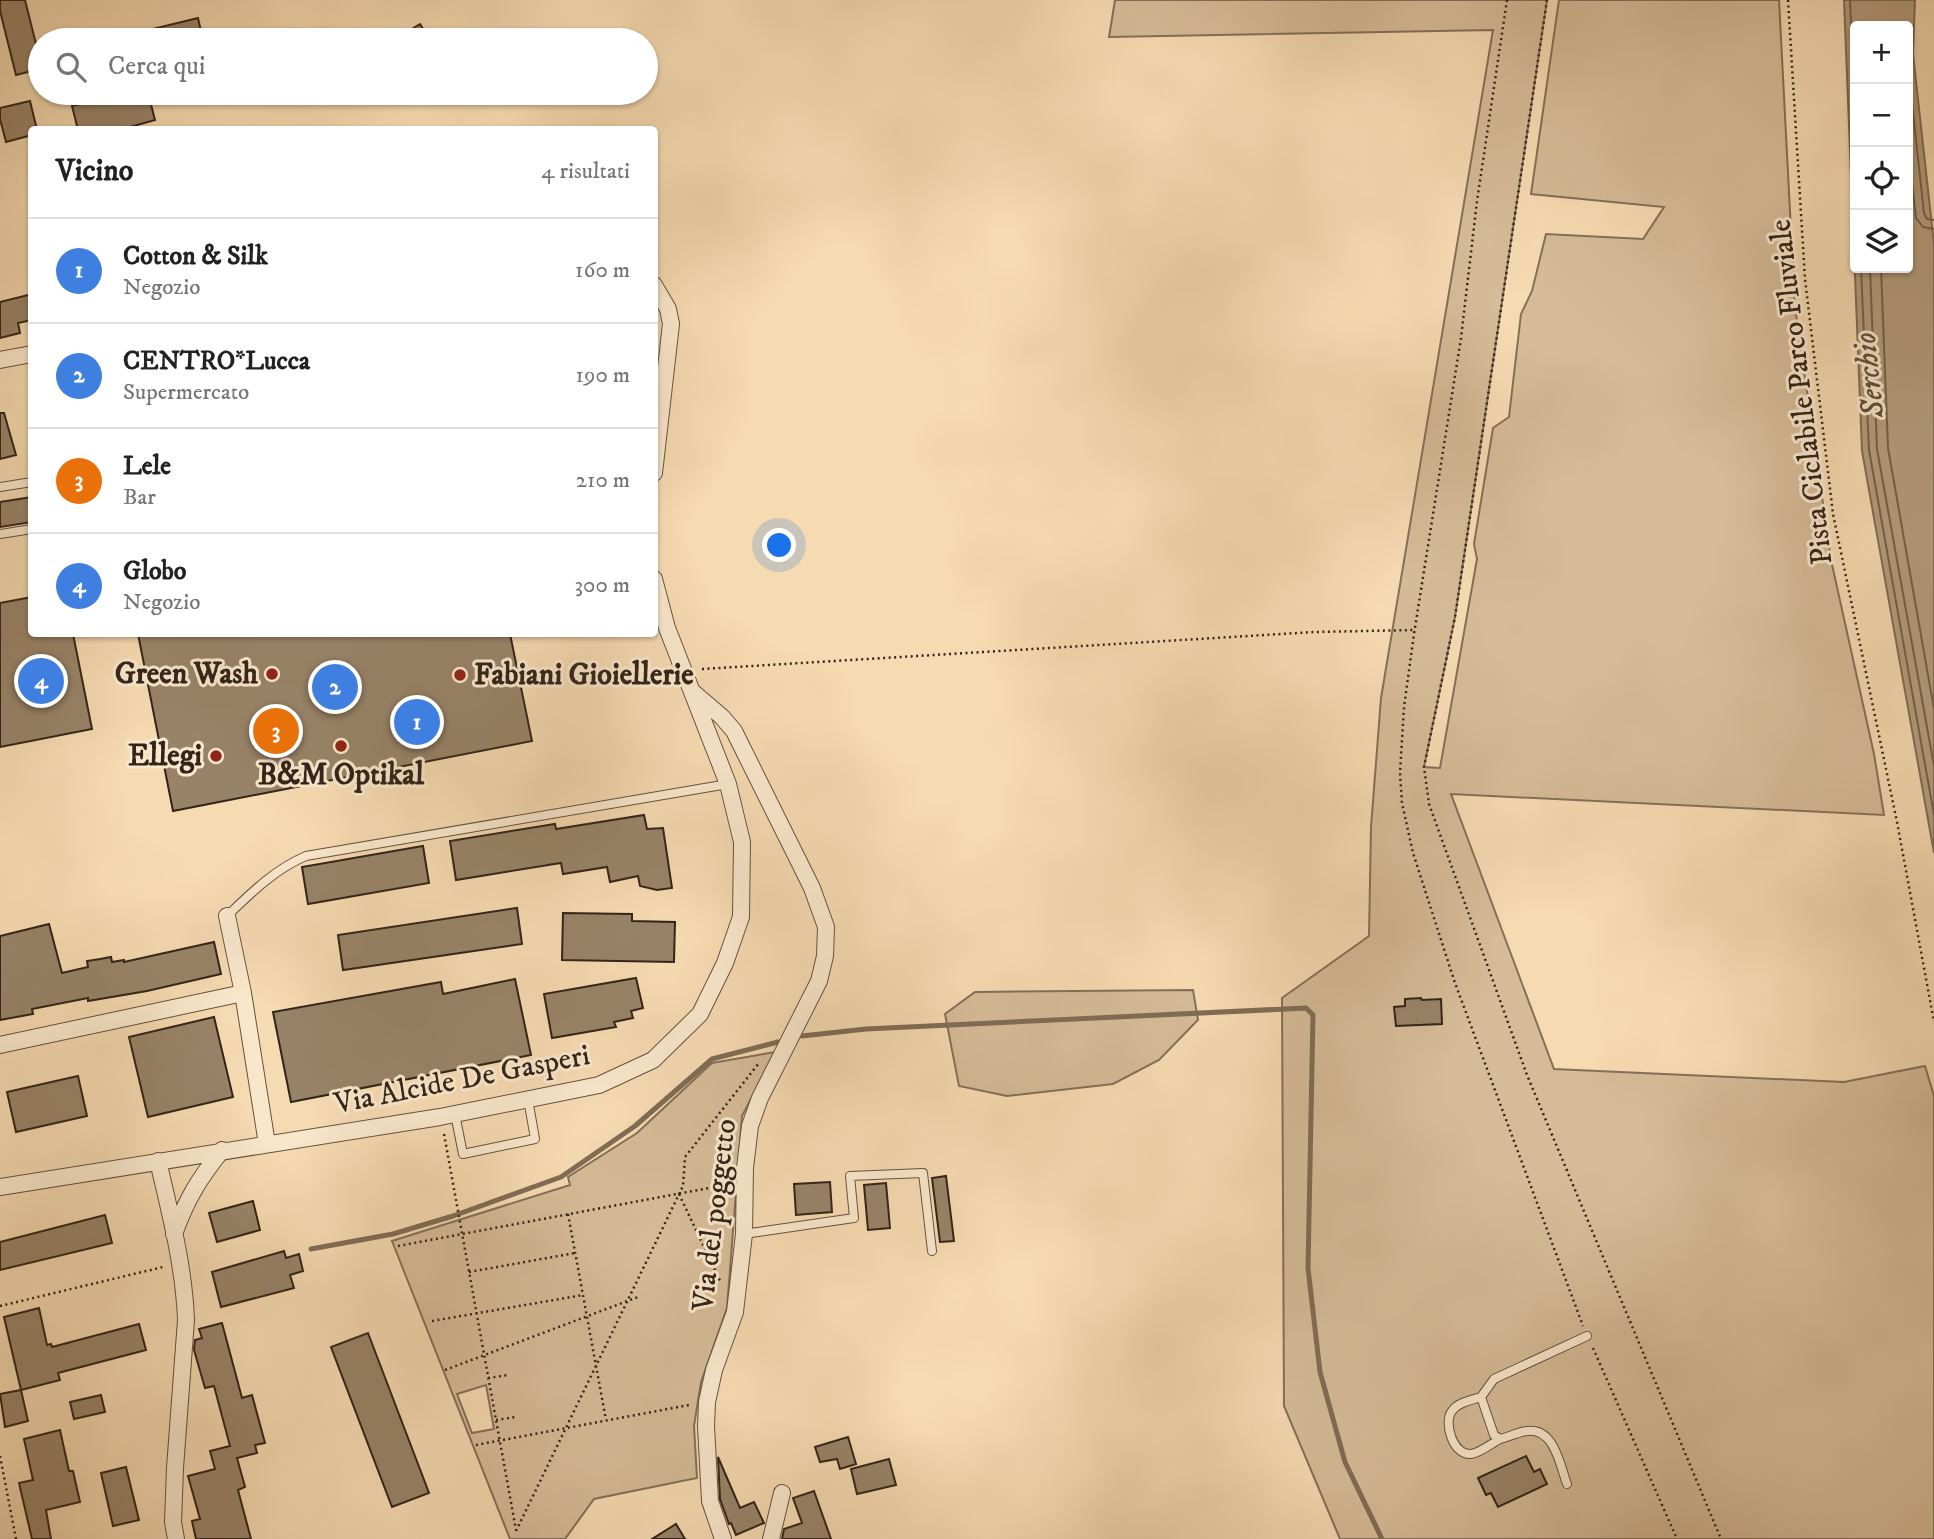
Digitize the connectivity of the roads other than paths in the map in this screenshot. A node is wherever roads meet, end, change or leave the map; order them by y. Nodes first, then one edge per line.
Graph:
1 (658, 292) edge
2 (28, 355) edge
3 (0, 360) edge
4 (658, 437) edge
5 (28, 483) edge
6 (0, 487) edge
7 (28, 530) edge
8 (0, 534) edge
9 (658, 594) edge
10 (695, 698) junction
11 (728, 784) junction
12 (228, 916) joint
13 (243, 993) junction
14 (0, 1045) edge
15 (528, 1099) junction
16 (448, 1116) junction
17 (267, 1144) junction
18 (222, 1150) junction
19 (158, 1161) junction
20 (0, 1187) edge
21 (174, 1234) junction
22 (744, 1234) junction
23 (932, 1251) dead end
24 (1587, 1336) road end
25 (1481, 1397) junction
26 (1500, 1439) junction
27 (1567, 1483) dead end
28 (782, 1493) dead end
29 (176, 1539) edge
30 (723, 1539) edge
31 (771, 1539) edge

1 - 4 street
2 - 3 street
5 - 6 lane
7 - 8 lane
9 - 10 street, Via Alcide De Gasperi
10 - 11 street, Via Alcide De Gasperi
10 - 22 street, Via del poggetto
11 - 12 lane
11 - 15 street, Via Alcide De Gasperi
12 - 13 street
13 - 14 street
13 - 17 street
15 - 16 street, Via Alcide De Gasperi
15 - 16 lane
16 - 17 street, Via Alcide De Gasperi
17 - 18 street, Via Alcide De Gasperi
18 - 19 street, Via Alcide De Gasperi
18 - 21 street
19 - 20 street, Via Alcide De Gasperi
19 - 21 street
21 - 29 street
22 - 23 lane
22 - 30 street, Via del poggetto
24 - 25 lane
25 - 26 lane
25 - 26 lane
26 - 27 lane
28 - 31 street

